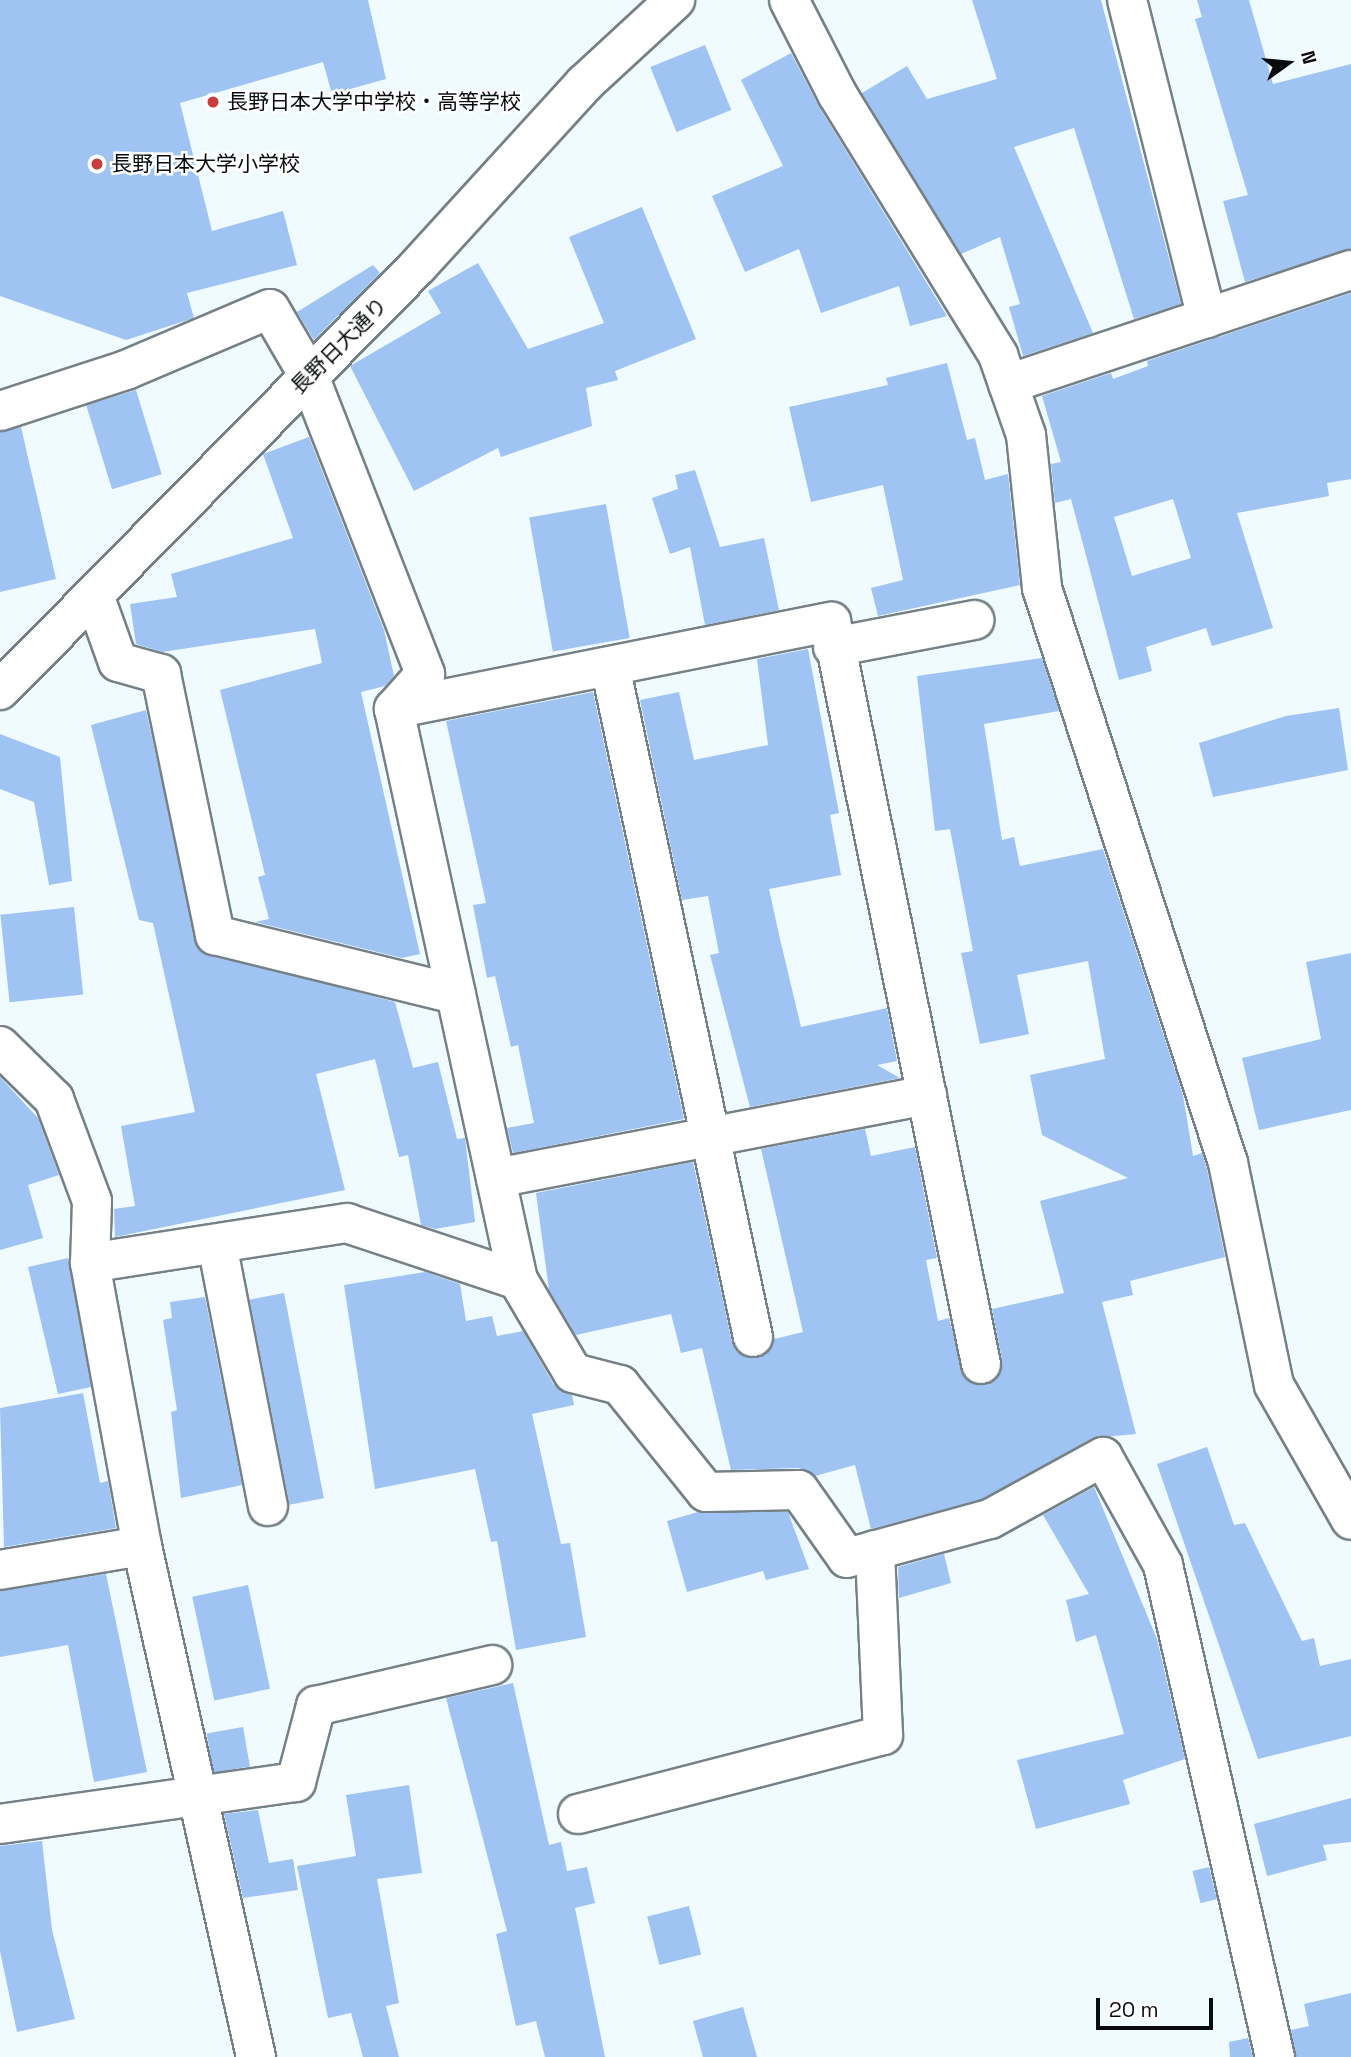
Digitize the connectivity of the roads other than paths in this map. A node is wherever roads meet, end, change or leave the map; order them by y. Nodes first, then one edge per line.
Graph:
1 (675, 0) edge
2 (789, 0) edge
3 (1126, 0) edge
4 (1351, 270) edge
5 (1207, 318) junction
6 (309, 376) junction
7 (1008, 384) junction
8 (0, 411) edge
9 (94, 595) junction
10 (974, 620) dead end
11 (833, 647) junction
12 (610, 666) junction
13 (0, 690) edge
14 (394, 709) junction
15 (456, 994) junction
16 (0, 1046) edge
17 (927, 1095) junction
18 (711, 1137) junction
19 (496, 1178) junction
20 (217, 1244) junction
21 (90, 1263) junction
22 (518, 1280) junction
23 (753, 1337) dead end
24 (981, 1364) dead end
25 (268, 1506) dead end
26 (1351, 1520) edge
27 (142, 1546) junction
28 (875, 1550) junction
29 (0, 1570) edge
30 (492, 1665) dead end
31 (198, 1797) junction
32 (578, 1814) dead end
33 (0, 1824) edge
34 (256, 2057) edge
35 (1275, 2057) edge

1 - 6 street, 長野日大通り
2 - 7 street
3 - 5 street
4 - 5 street
5 - 7 street
6 - 8 street
6 - 9 street, 長野日大通り
6 - 14 street
7 - 26 street
9 - 13 street, 長野日大通り
9 - 15 street
10 - 11 street
11 - 12 street
11 - 17 street
12 - 14 street
12 - 18 street
14 - 15 street
15 - 19 street
16 - 21 street
17 - 18 street
17 - 24 street
18 - 19 street
18 - 23 street
19 - 22 street
20 - 21 street
20 - 22 street
20 - 25 street
21 - 27 street
22 - 28 street
27 - 29 street
27 - 31 street
28 - 32 street
28 - 35 street
30 - 31 street
31 - 33 street
31 - 34 street

